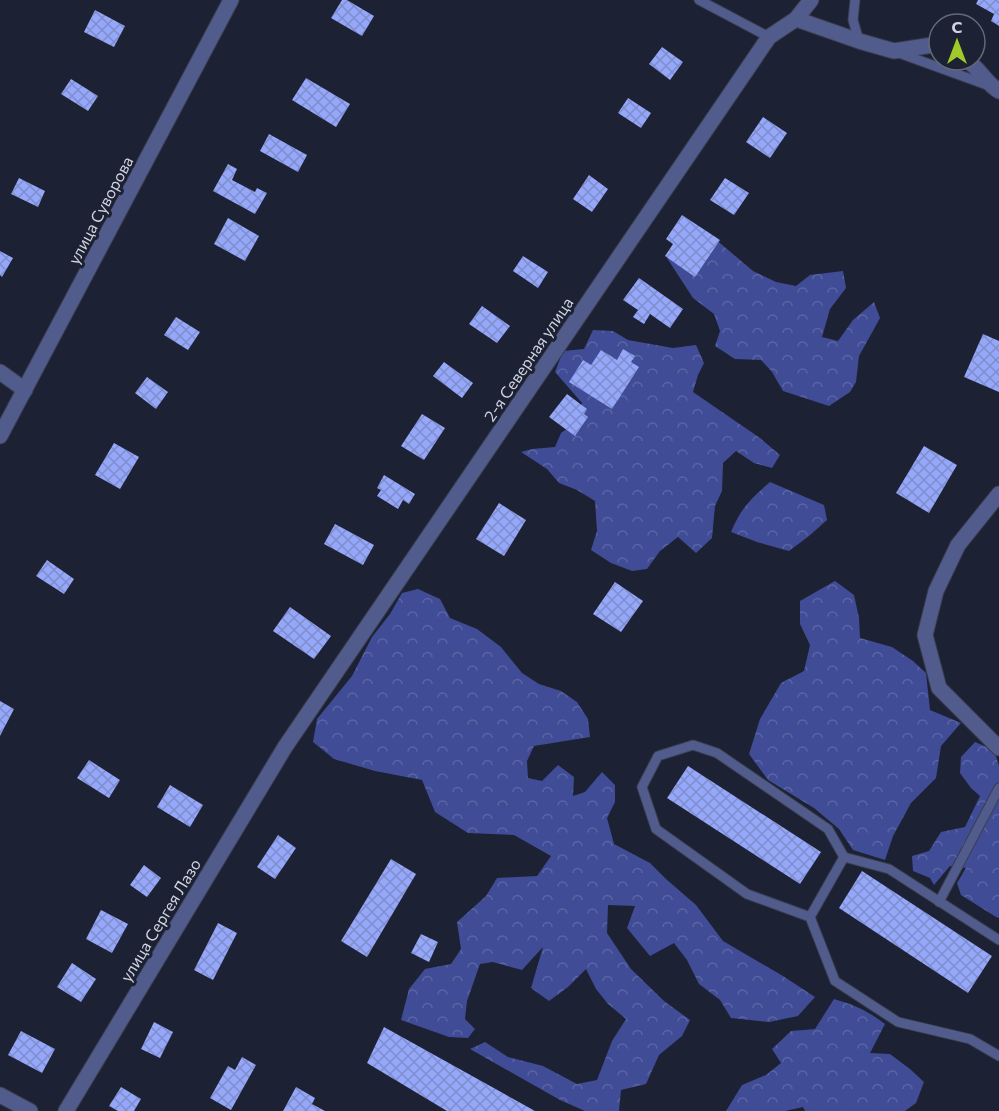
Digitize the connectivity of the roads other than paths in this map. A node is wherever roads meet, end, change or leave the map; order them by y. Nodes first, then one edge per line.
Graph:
1 (231, 0) edge
2 (699, 0) edge
3 (810, 0) edge
4 (855, 0) edge
5 (796, 18) junction
6 (769, 37) junction
7 (860, 41) junction
8 (927, 46) edge
9 (894, 51) junction
10 (979, 72) edge
11 (995, 89) edge
12 (0, 372) edge
13 (25, 390) junction
14 (0, 436) edge
15 (999, 494) edge
16 (285, 747) joint
17 (999, 748) edge
18 (999, 788) edge
19 (844, 857) junction
20 (939, 902) junction
21 (810, 917) junction
22 (999, 940) edge
23 (999, 1056) edge
24 (0, 1095) edge
25 (30, 1111) edge
26 (66, 1111) edge

1 - 13 street, улица Суворова
2 - 6 lane
3 - 5 street, 2-я Северная улица
4 - 7 lane
5 - 6 street, 2-я Северная улица
5 - 7 street
6 - 16 street, 2-я Северная улица
7 - 9 street
8 - 9 street
9 - 11 lane
10 - 11 street
12 - 13 street
13 - 14 street, улица Суворова
15 - 17 street
16 - 26 street, улица Сергея Лазо
18 - 20 lane
19 - 20 lane
19 - 21 lane
19 - 21 lane
20 - 22 lane
21 - 23 lane
24 - 25 street

